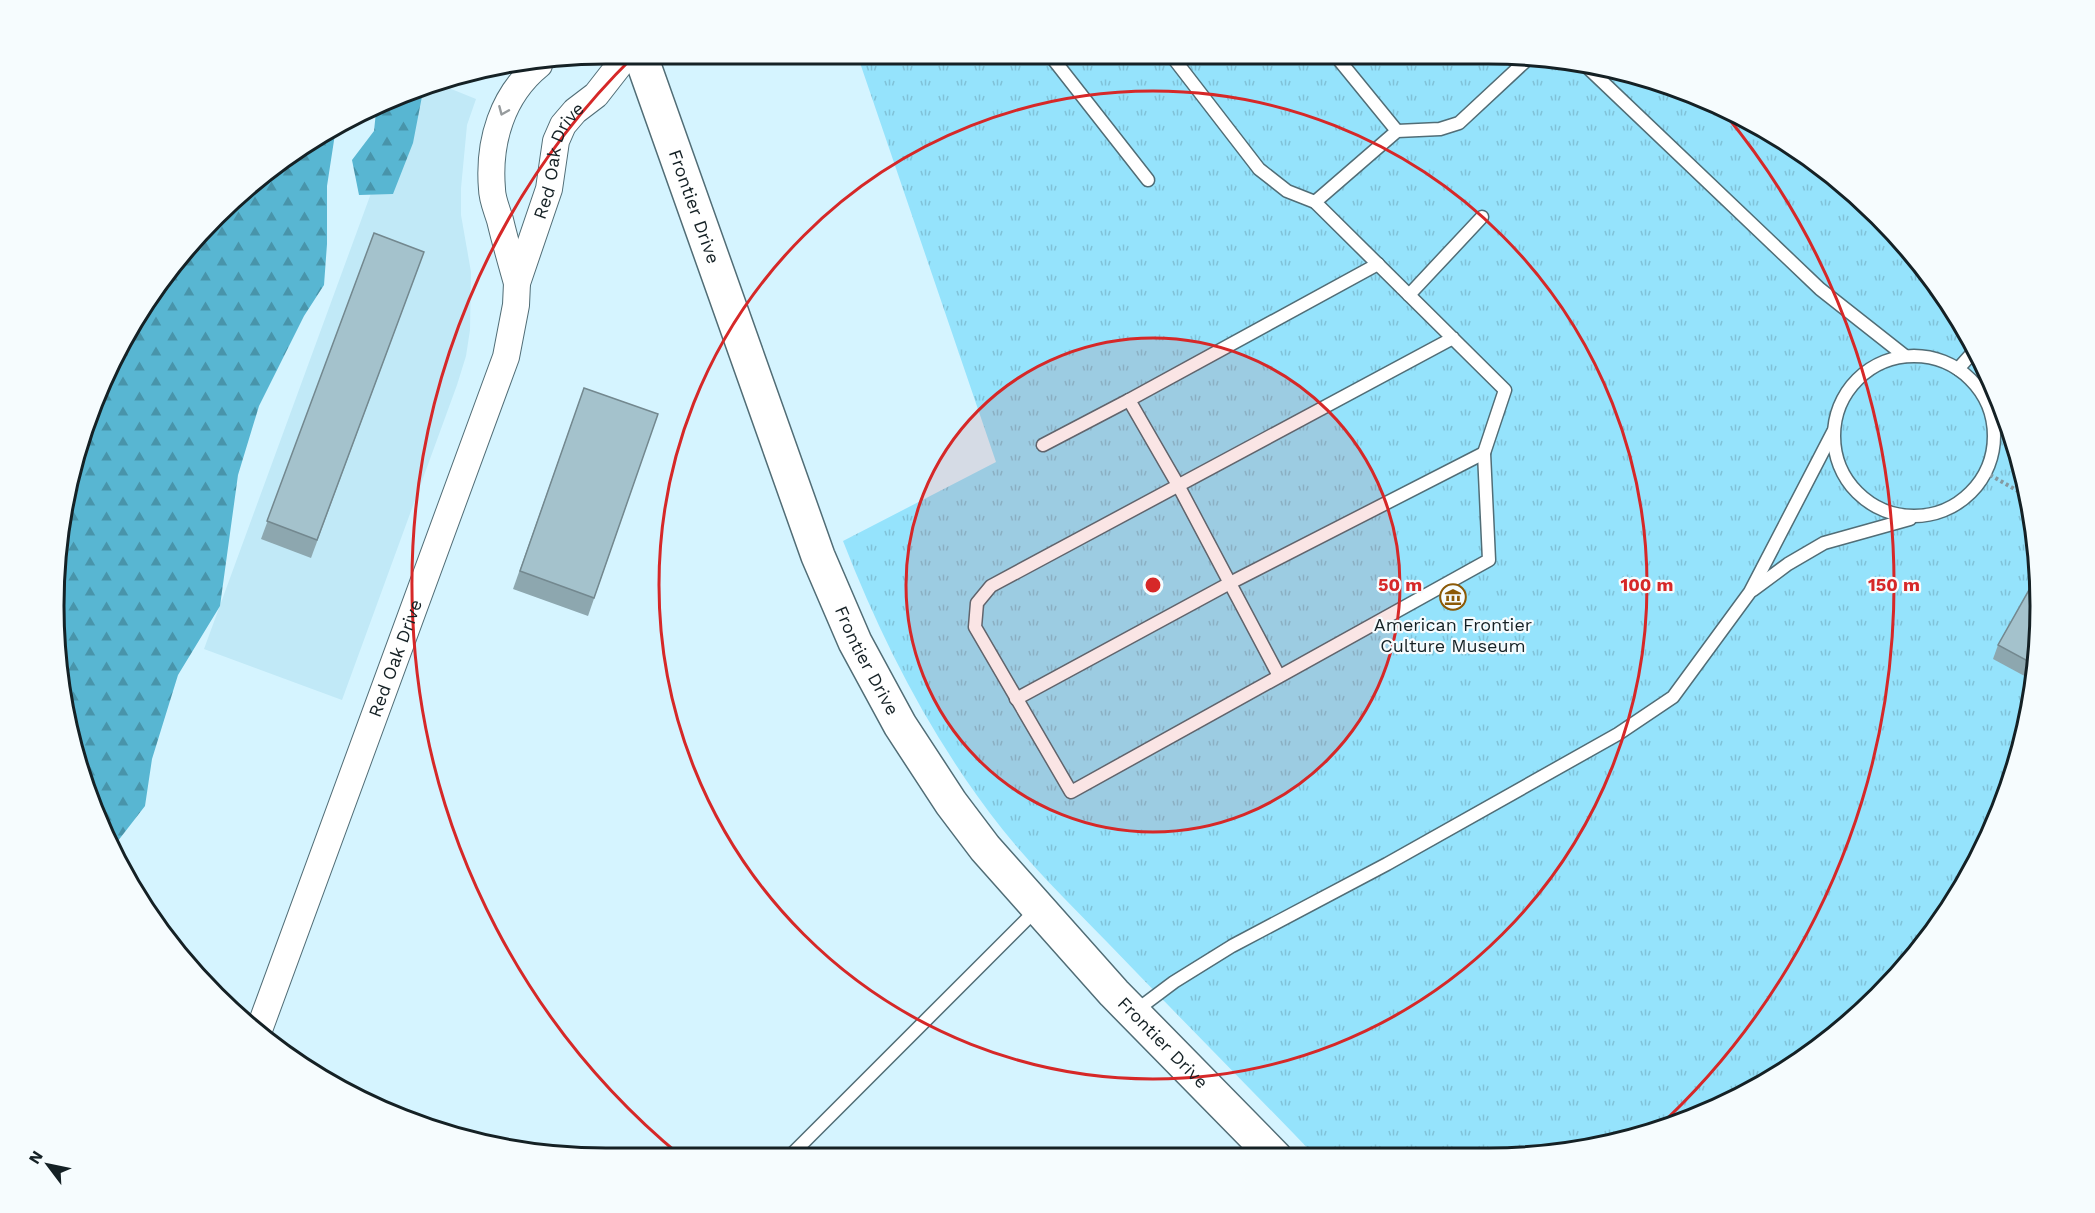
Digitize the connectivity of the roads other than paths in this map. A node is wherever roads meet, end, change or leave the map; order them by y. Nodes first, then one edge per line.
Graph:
1 (620, 64) edge
2 (644, 64) edge
3 (1057, 64) edge
4 (1178, 64) edge
5 (1342, 64) edge
6 (1520, 66) edge
7 (534, 69) edge
8 (1595, 75) edge
9 (1397, 131) junction
10 (1148, 180) dead end
11 (1315, 202) junction
12 (1482, 217) dead end
13 (1378, 264) junction
14 (516, 283) junction
15 (1409, 295) junction
16 (1453, 338) junction
17 (1905, 356) junction
18 (1969, 356) edge
19 (1958, 369) junction
20 (1129, 400) junction
21 (1833, 432) junction
22 (1043, 446) dead end
23 (1484, 453) junction
24 (1178, 485) junction
25 (1920, 517) junction
26 (1230, 583) junction
27 (1750, 592) junction
28 (1279, 676) junction
29 (1016, 699) junction
30 (1038, 908) junction
31 (1133, 1012) junction
32 (261, 1024) edge
33 (798, 1148) edge
34 (1266, 1148) edge

1 - 14 street, Red Oak Drive
2 - 30 street, Frontier Drive
3 - 10 lane
4 - 11 lane
5 - 9 lane
6 - 9 lane
7 -> 14 street, Red Oak Drive
8 - 17 lane
9 - 11 lane
11 - 13 lane
12 - 15 lane
13 - 15 lane
13 - 20 lane
14 - 32 street, Red Oak Drive
15 - 16 lane
16 - 23 lane
16 - 24 lane
17 - 19 lane
17 - 21 lane
18 - 19 lane
19 - 25 lane
20 - 22 lane
20 - 24 lane
21 - 25 lane
21 - 27 lane
23 - 26 lane
23 - 28 lane
24 - 26 lane
24 - 29 lane
25 - 27 lane
26 - 28 lane
26 - 29 lane
27 - 31 lane
28 - 29 lane
30 - 31 street, Frontier Drive
30 - 33 lane
31 - 34 street, Frontier Drive

